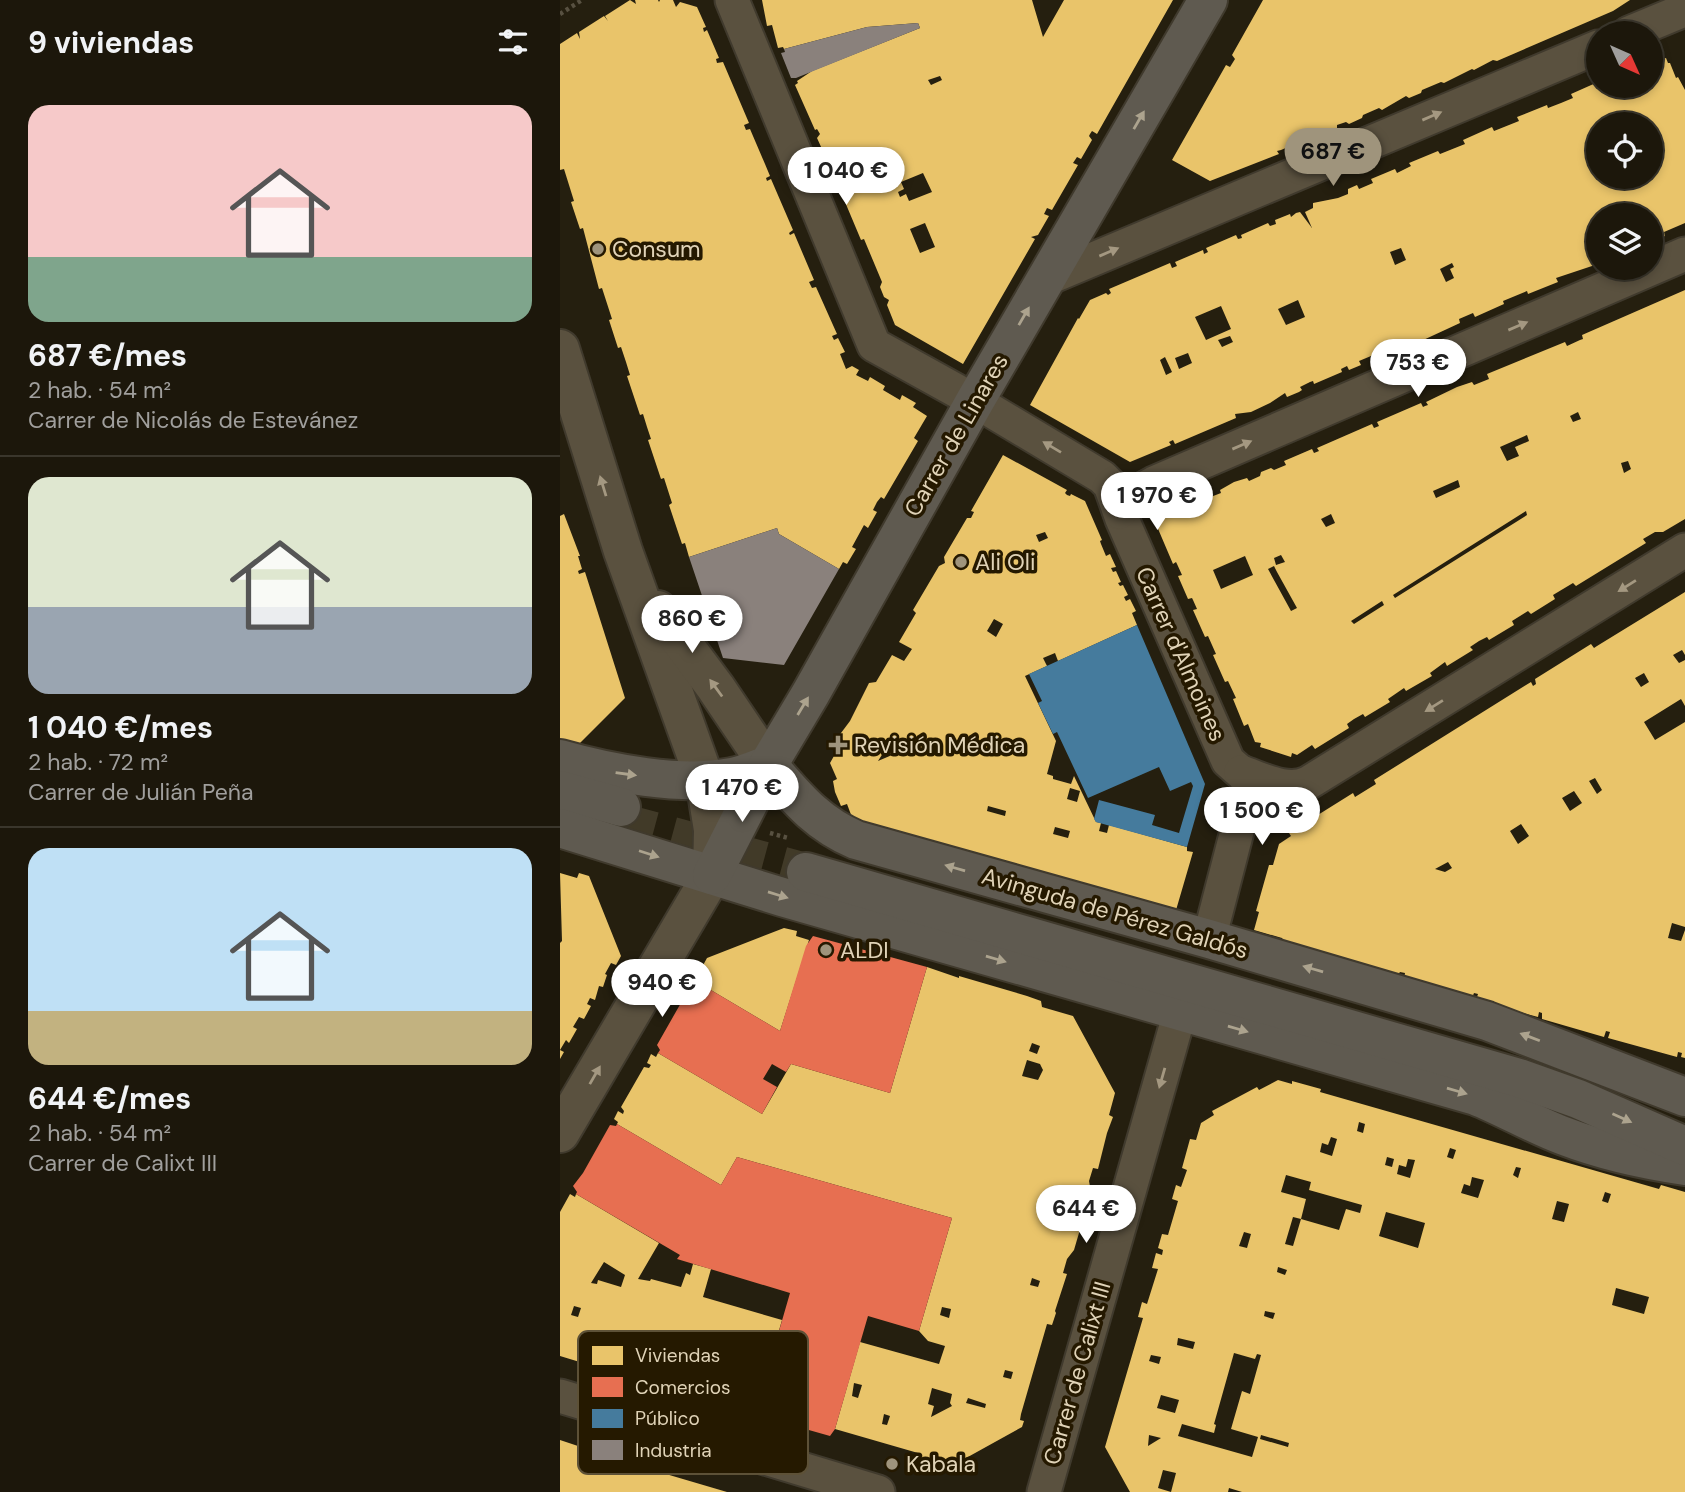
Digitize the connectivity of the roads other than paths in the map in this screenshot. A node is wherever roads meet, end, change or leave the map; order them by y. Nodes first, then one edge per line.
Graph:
1 (732, 0) edge
2 (1208, 0) edge
3 (1681, 9) edge
4 (1655, 21) edge
5 (1586, 52) edge
6 (1685, 254) edge
7 (1046, 279) junction
8 (560, 349) edge
9 (975, 401) junction
10 (1120, 512) junction
11 (1685, 550) edge
12 (623, 551) junction
13 (560, 759) edge
14 (768, 765) junction
15 (1241, 772) junction
16 (705, 780) junction
17 (560, 790) edge
18 (560, 804) edge
19 (560, 828) edge
20 (712, 875) junction
21 (1209, 939) junction
22 (1180, 1012) junction
23 (1685, 1098) edge
24 (560, 1133) edge
25 (1685, 1146) edge
26 (1685, 1166) edge
27 (560, 1396) edge
28 (578, 1401) edge
29 (808, 1471) edge
30 (878, 1492) edge
31 (1044, 1492) edge

1 - 9 street, Carrer d'Almoines
7 -> 2 main road, Carrer de Linares
3 - 4 street
7 -> 5 street
10 -> 6 street
9 -> 7 main road, Carrer de Linares
12 -> 8 main road
10 -> 9 street, Carrer d'Almoines
14 -> 9 main road, Carrer de Linares
10 - 15 street, Carrer d'Almoines
11 -> 15 street
14 -> 12 main road
12 - 16 main road
13 -> 16 main road
14 - 16 main road
14 - 20 main road, Carrer de Linares
21 -> 14 main road, Avinguda de Pérez Galdós
15 - 21 street
16 - 20 main road
17 - 18 main road
19 -> 20 main road
20 -> 22 main road
24 -> 20 main road
23 -> 21 main road, Avinguda de Pérez Galdós
22 -> 26 main road
22 -> 31 street, Carrer de Calixt III
23 -> 25 main road, Avinguda de Pérez Galdós
27 - 28 street
29 - 30 street

